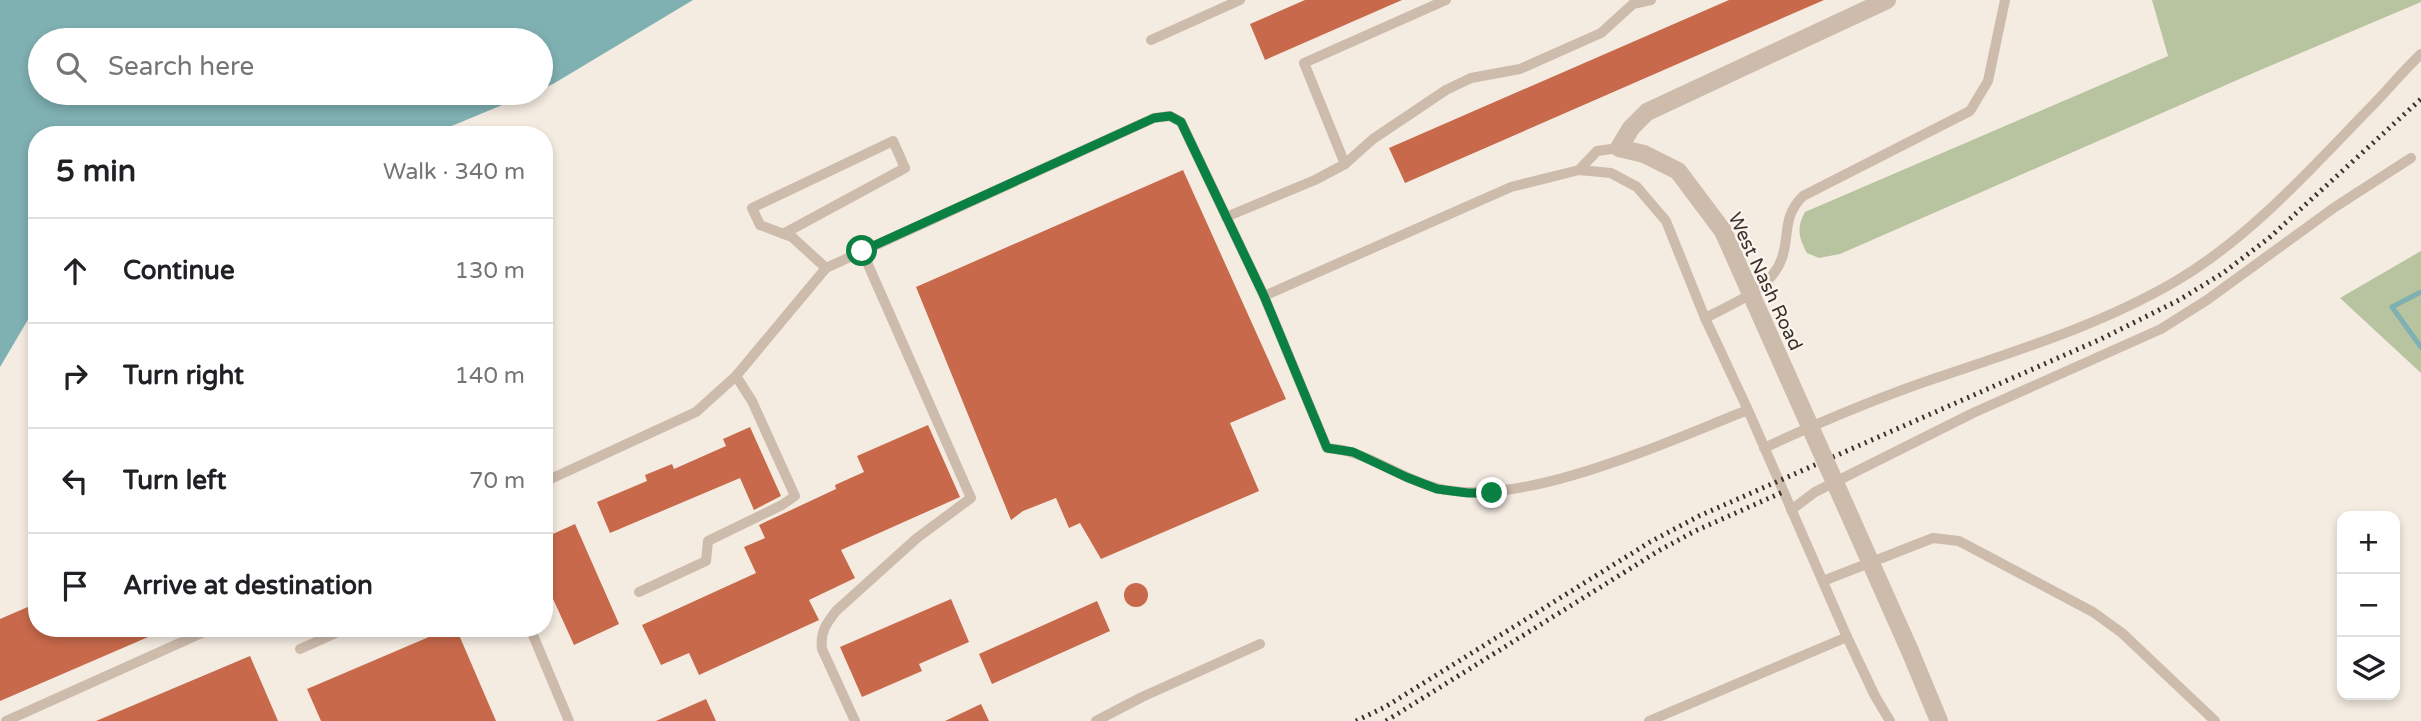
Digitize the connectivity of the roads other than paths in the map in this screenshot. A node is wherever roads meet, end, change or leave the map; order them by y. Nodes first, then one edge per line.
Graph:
1 (1240, 0) edge
2 (1446, 0) edge
3 (1651, 0) edge
4 (1887, 0) edge
5 (2005, 0) edge
6 (1151, 40) dead end
7 (2421, 54) edge
8 (1619, 148) junction
9 (2411, 158) dead end
10 (1345, 164) junction
11 (1579, 170) junction
12 (1226, 217) junction
13 (783, 234) junction
14 (862, 251) junction
15 (826, 268) junction
16 (1264, 296) junction
17 (1705, 318) junction
18 (736, 376) junction
19 (1748, 410) junction
20 (1764, 448) junction
21 (553, 478) edge
22 (1791, 510) junction
23 (1823, 581) junction
24 (639, 592) dead end
25 (193, 637) edge
26 (326, 637) edge
27 (534, 637) edge
28 (1847, 637) junction
29 (1260, 644) dead end
30 (300, 649) dead end
31 (6, 721) edge
32 (569, 721) edge
33 (855, 721) edge
34 (1096, 721) edge
35 (1650, 721) edge
36 (1889, 721) edge
37 (1939, 721) edge
38 (2215, 721) edge

1 - 6 lane
2 - 10 lane
3 - 10 lane
4 - 8 street
5 - 17 lane
7 - 20 lane
8 - 11 lane
8 - 37 street, West Nash Road, bridge
9 - 22 lane
10 - 12 lane
11 - 16 lane
11 - 17 lane
12 - 14 lane
12 - 16 lane
13 - 13 lane
13 - 15 lane
14 - 15 lane
14 - 33 lane
15 - 18 lane
16 - 19 lane
17 - 19 lane
18 - 21 lane
18 - 24 lane
19 - 20 lane
20 - 22 lane
22 - 23 lane
23 - 28 lane
23 - 38 lane
25 - 31 lane
26 - 30 lane
27 - 32 lane
28 - 35 lane
28 - 36 lane
29 - 34 lane

